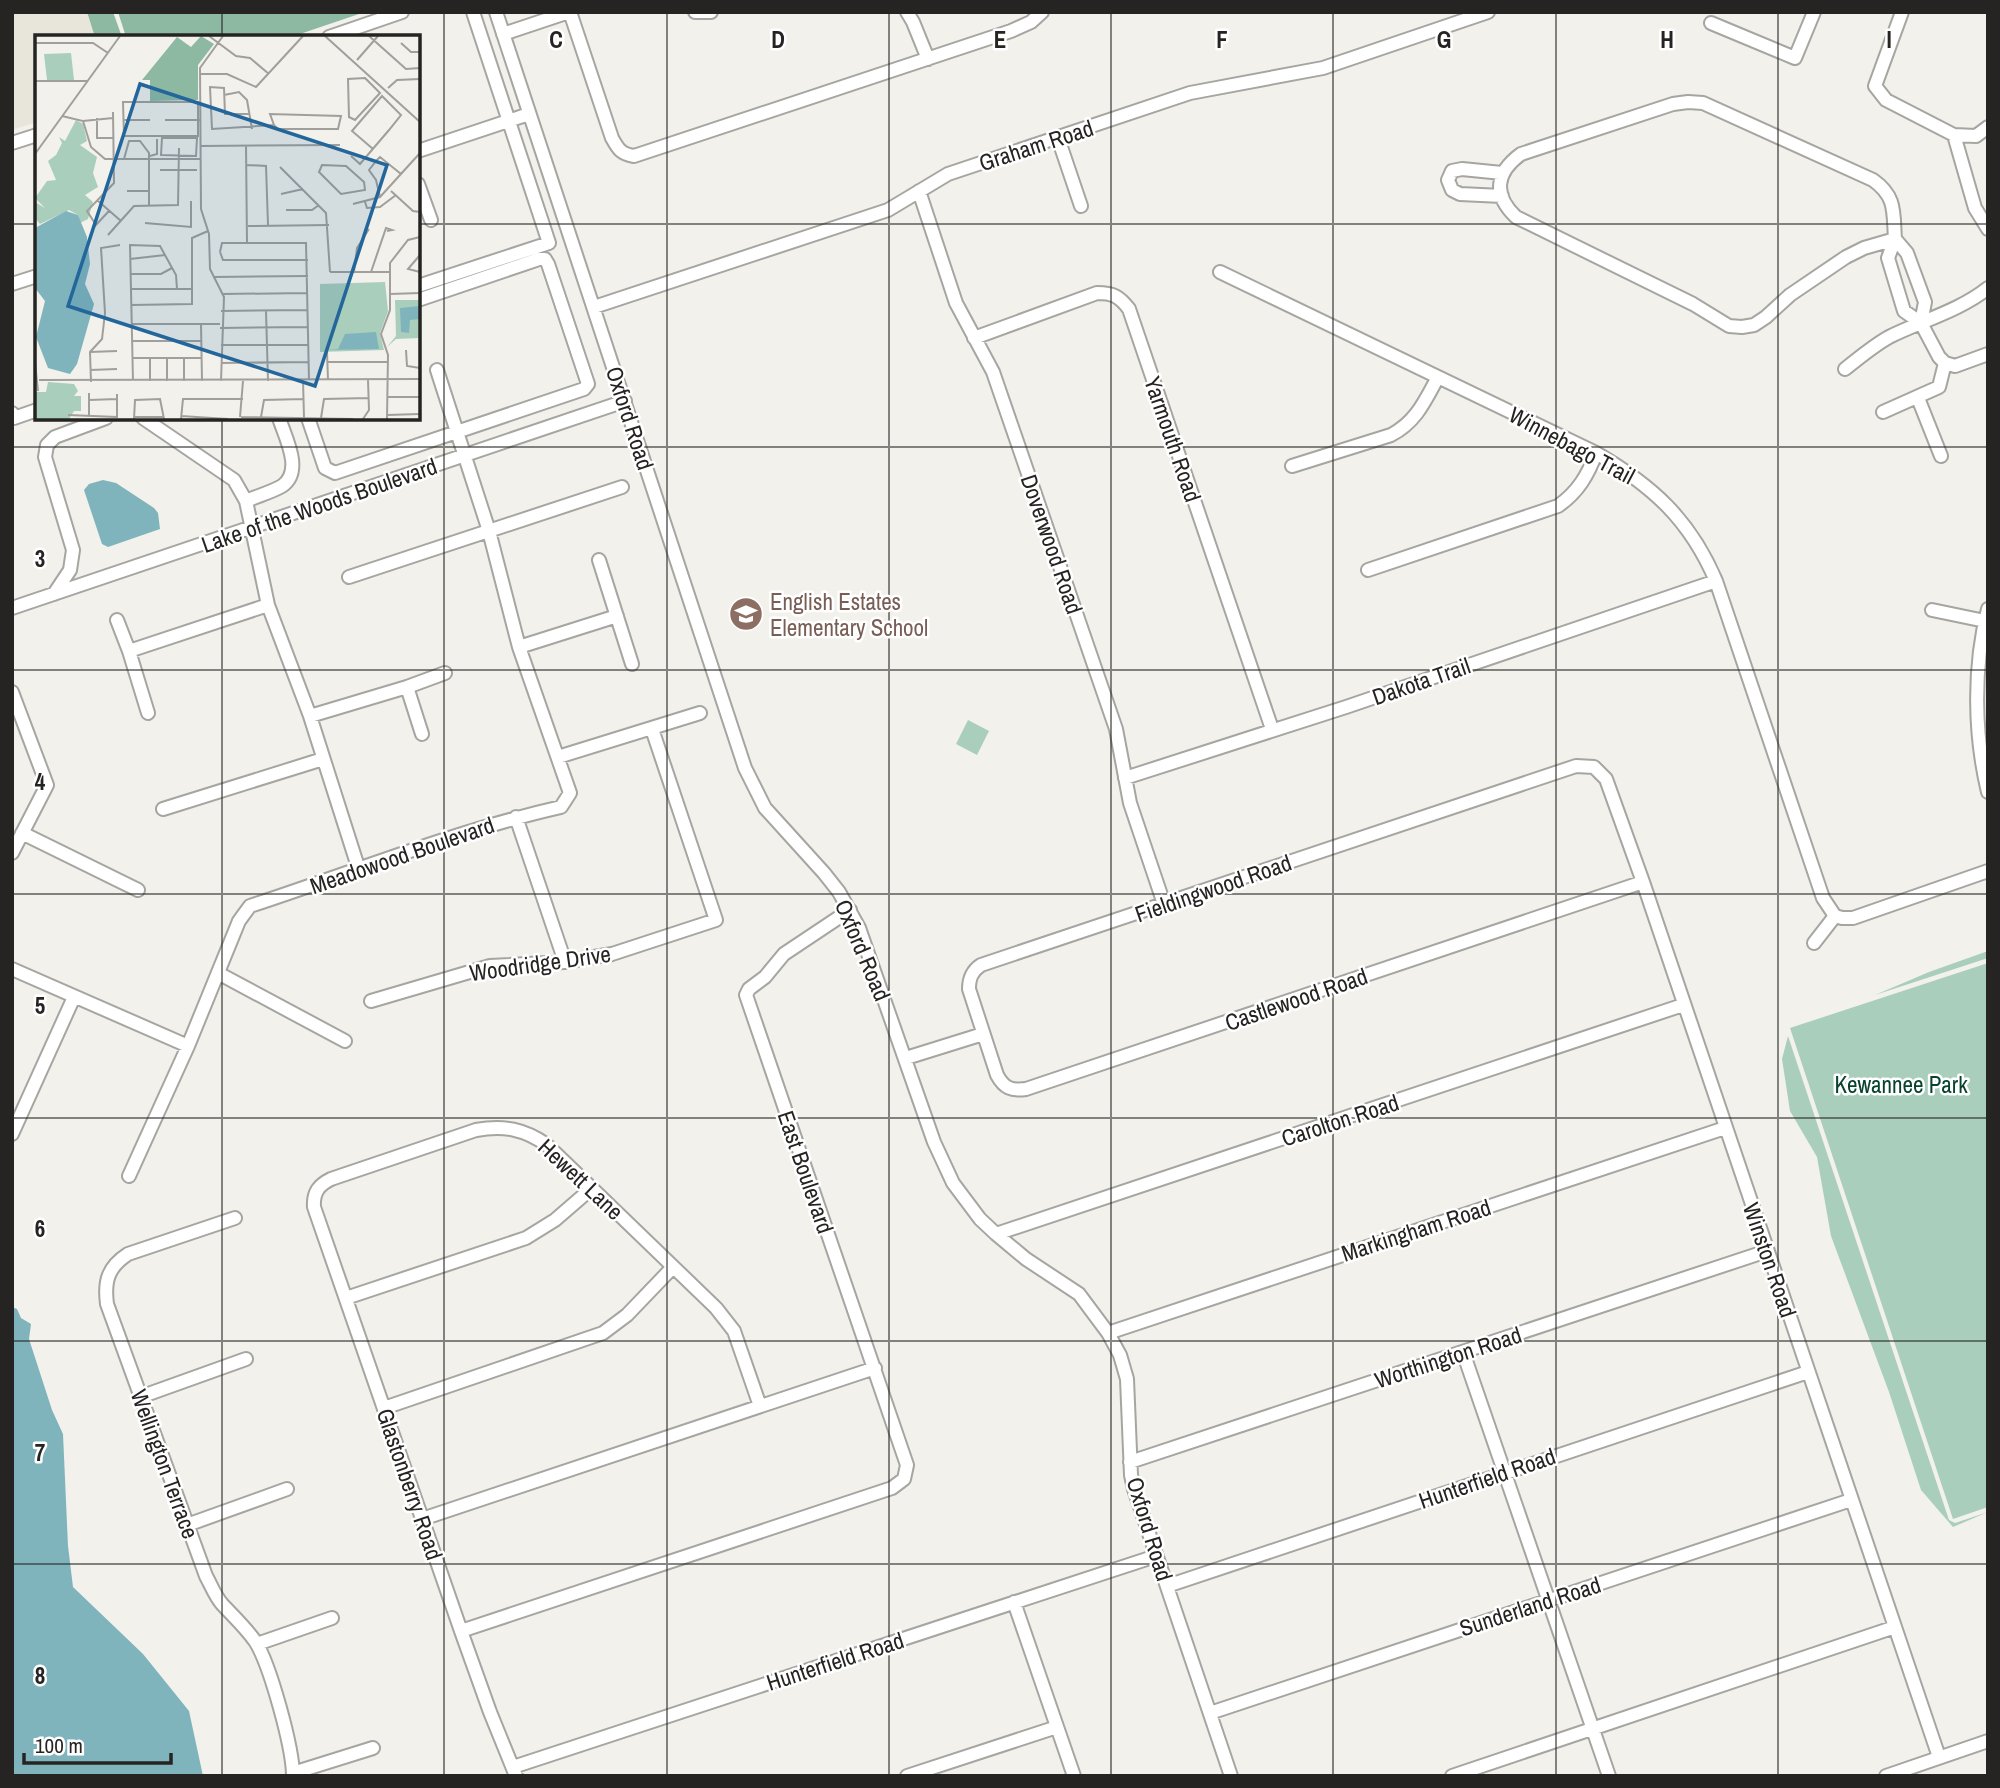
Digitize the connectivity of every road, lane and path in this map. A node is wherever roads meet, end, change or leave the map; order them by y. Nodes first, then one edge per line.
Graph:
1 (402, 12) edge
2 (473, 12) edge
3 (496, 12) edge
4 (569, 12) edge
5 (695, 12) edge
6 (711, 12) edge
7 (907, 12) edge
8 (1042, 12) edge
9 (1488, 12) edge
10 (1814, 12) edge
11 (1902, 12) edge
12 (1711, 23) dead end
13 (503, 34) junction
14 (335, 35) edge
15 (928, 59) junction
16 (529, 114) junction
17 (508, 121) junction
18 (1988, 127) edge
19 (1954, 135) junction
20 (35, 136) edge
21 (1058, 138) junction
22 (12, 143) edge
23 (420, 149) edge
24 (1502, 173) junction
25 (420, 190) edge
26 (919, 191) junction
27 (1502, 196) junction
28 (1081, 206) dead end
29 (1975, 208) junction
30 (1988, 217) edge
31 (431, 220) dead end
32 (1988, 229) edge
33 (569, 236) junction
34 (1895, 239) junction
35 (549, 243) junction
36 (1220, 272) dead end
37 (35, 277) edge
38 (12, 284) edge
39 (420, 285) edge
40 (1988, 288) edge
41 (420, 299) edge
42 (594, 307) junction
43 (1921, 323) junction
44 (974, 338) junction
45 (1988, 354) edge
46 (1945, 363) junction
47 (1844, 369) dead end
48 (437, 370) dead end
49 (1438, 377) junction
50 (1917, 398) junction
51 (625, 401) junction
52 (35, 411) edge
53 (1883, 412) dead end
54 (12, 413) edge
55 (101, 420) edge
56 (146, 420) edge
57 (280, 420) edge
58 (309, 420) edge
59 (457, 431) junction
60 (1597, 453) junction
61 (463, 455) junction
62 (1941, 456) dead end
63 (1292, 466) dead end
64 (622, 487) dead end
65 (246, 500) junction
66 (253, 527) junction
67 (489, 531) junction
68 (600, 560) dead end
69 (1368, 570) dead end
70 (349, 577) dead end
71 (1716, 581) junction
72 (54, 595) junction
73 (268, 605) junction
74 (12, 608) edge
75 (1932, 610) dead end
76 (1986, 615) edge
77 (617, 617) junction
78 (117, 620) dead end
79 (519, 647) junction
80 (129, 651) junction
81 (632, 664) dead end
82 (445, 673) dead end
83 (407, 687) junction
84 (12, 692) edge
85 (148, 713) dead end
86 (700, 713) dead end
87 (310, 716) junction
88 (652, 729) junction
89 (1272, 729) junction
90 (422, 734) dead end
91 (558, 757) junction
92 (323, 759) junction
93 (1594, 766) joint
94 (1125, 778) junction
95 (1988, 792) edge
96 (163, 809) dead end
97 (516, 817) junction
98 (22, 833) junction
99 (12, 853) edge
100 (359, 870) junction
101 (1988, 872) edge
102 (1643, 882) junction
103 (138, 890) dead end
104 (1164, 904) junction
105 (850, 910) junction
106 (1835, 916) junction
107 (1814, 943) dead end
108 (565, 962) junction
109 (12, 969) edge
110 (218, 973) junction
111 (74, 997) junction
112 (371, 1001) dead end
113 (1683, 1005) junction
114 (983, 1034) junction
115 (345, 1041) dead end
116 (188, 1046) junction
117 (906, 1058) junction
118 (1725, 1128) junction
119 (13, 1130) edge
120 (130, 1176) dead end
121 (592, 1188) junction
122 (316, 1190) joint
123 (235, 1218) dead end
124 (996, 1234) junction
125 (1767, 1251) junction
126 (673, 1267) junction
127 (346, 1298) junction
128 (1108, 1332) junction
129 (1463, 1352) junction
130 (246, 1359) dead end
131 (875, 1368) junction
132 (1808, 1372) junction
133 (140, 1397) junction
134 (760, 1406) junction
135 (384, 1408) junction
136 (1130, 1462) junction
137 (1504, 1472) junction
138 (287, 1489) dead end
139 (1851, 1500) junction
140 (422, 1519) junction
141 (187, 1525) junction
142 (1156, 1556) junction
143 (1167, 1586) junction
144 (1547, 1600) junction
145 (1014, 1602) junction
146 (332, 1618) dead end
147 (1895, 1627) junction
148 (461, 1631) junction
149 (257, 1644) junction
150 (1210, 1713) junction
151 (1057, 1727) junction
152 (1592, 1728) junction
153 (1988, 1741) edge
154 (373, 1748) dead end
155 (1939, 1757) junction
156 (515, 1772) edge
157 (293, 1774) edge
158 (1895, 1774) edge
159 (907, 1776) edge
160 (1074, 1776) edge
161 (1231, 1776) edge
162 (1452, 1776) edge
163 (1609, 1776) edge

1 - 14 street
2 - 17 street
3 - 13 street, Oxford Road
4 - 13 street
4 - 15 street
5 - 6 street
7 - 15 street
8 - 15 street
9 - 21 street, Graham Road
10 - 12 street
11 - 19 street
13 - 16 street, Oxford Road
16 - 17 street
16 - 33 street, Oxford Road
17 - 23 street
17 - 35 street
18 - 19 street
19 - 29 street
20 - 22 street
21 - 26 street, Graham Road
21 - 28 street
24 - 27 street
24 - 27 street
24 - 34 street
25 - 31 street
26 - 42 street, Graham Road
26 - 44 street, Doverwood Road
27 - 34 street
29 - 30 street
29 - 32 street
33 - 35 street
33 - 42 street, Oxford Road
34 - 43 street
34 - 43 street
35 - 39 street
36 - 49 street, Winnebago Trail
37 - 38 street
40 - 43 street
41 - 59 street
42 - 51 street, Oxford Road
43 - 46 street
43 - 47 street
44 - 89 street, Yarmouth Road
44 - 94 street, Doverwood Road
45 - 46 street
46 - 50 street
48 - 59 street, Meadowood Boulevard
49 - 60 street, Winnebago Trail
49 - 63 street
50 - 53 street
50 - 62 street
51 - 61 street, Lake of the Woods Boulevard
51 - 105 street, Oxford Road
52 - 54 street
55 - 72 street
56 - 65 street
57 - 65 street
58 - 59 street
59 - 61 street, Meadowood Boulevard
60 - 69 street
60 - 71 street, Winnebago Trail
61 - 66 street, Lake of the Woods Boulevard
61 - 67 street, Meadowood Boulevard
64 - 67 street
65 - 66 street
66 - 72 street, Lake of the Woods Boulevard
66 - 73 street
67 - 70 street
67 - 79 street, Meadowood Boulevard
68 - 77 street
71 - 89 street, Dakota Trail
71 - 106 street, Winnebago Trail
72 - 74 street, Lake of the Woods Boulevard
73 - 80 street
73 - 87 street
75 - 76 street
76 - 95 street
77 - 79 street
77 - 81 street
78 - 80 street
79 - 91 street, Meadowood Boulevard
80 - 85 street
82 - 83 street
83 - 87 street
83 - 90 street
84 - 98 street
86 - 88 street
87 - 92 street
88 - 91 street
88 - 108 street, Woodridge Drive
89 - 94 street, Dakota Trail
91 - 97 street, Meadowood Boulevard
92 - 96 street
92 - 100 street
93 - 102 street, Winston Road
93 - 104 street, Fieldingwood Road
94 - 104 street, Doverwood Road
97 - 100 street, Meadowood Boulevard
97 - 108 street
98 - 99 street
98 - 103 street
100 - 110 street, Meadowood Boulevard
101 - 106 street
102 - 113 street, Winston Road
102 - 114 street, Castlewood Road
104 - 114 street, Fieldingwood Road
105 - 117 street, Oxford Road
105 - 131 street, East Boulevard
106 - 107 street
108 - 112 street, Woodridge Drive
109 - 111 street
110 - 115 street
110 - 116 street, Meadowood Boulevard
111 - 116 street
111 - 119 street
113 - 118 street, Winston Road
113 - 124 street, Carolton Road
114 - 117 street
116 - 120 street, Meadowood Boulevard
117 - 124 street, Oxford Road
118 - 125 street, Winston Road
118 - 128 street, Markingham Road
121 - 122 street, Hewett Lane
121 - 126 street, Hewett Lane
121 - 127 street
122 - 127 street, Glastonberry Road
123 - 133 street, Wellington Terrace
124 - 128 street, Oxford Road
125 - 129 street, Worthington Road
125 - 132 street, Winston Road
126 - 134 street, Hewett Lane
126 - 135 street
127 - 135 street, Glastonberry Road
128 - 136 street, Oxford Road
129 - 136 street, Worthington Road
129 - 137 street
130 - 133 street
131 - 134 street
131 - 148 street, East Boulevard
132 - 137 street, Hunterfield Road
132 - 139 street, Winston Road
133 - 141 street, Wellington Terrace
134 - 140 street
135 - 140 street, Glastonberry Road
136 - 142 street, Oxford Road
137 - 143 street, Hunterfield Road
137 - 144 street
138 - 141 street
139 - 144 street, Sunderland Road
139 - 147 street, Winston Road
140 - 148 street, Glastonberry Road
141 - 149 street, Wellington Terrace
142 - 143 street, Oxford Road
142 - 145 street, Hunterfield Road
143 - 150 street, Oxford Road
144 - 150 street, Sunderland Road
144 - 152 street
145 - 151 street
145 - 156 street, Hunterfield Road
146 - 149 street
147 - 152 street
147 - 155 street, Winston Road
148 - 156 street, Glastonberry Road
149 - 157 street, Wellington Terrace
150 - 161 street, Oxford Road
151 - 159 street
151 - 160 street
152 - 162 street
152 - 163 street
153 - 155 street
154 - 157 street
155 - 158 street

